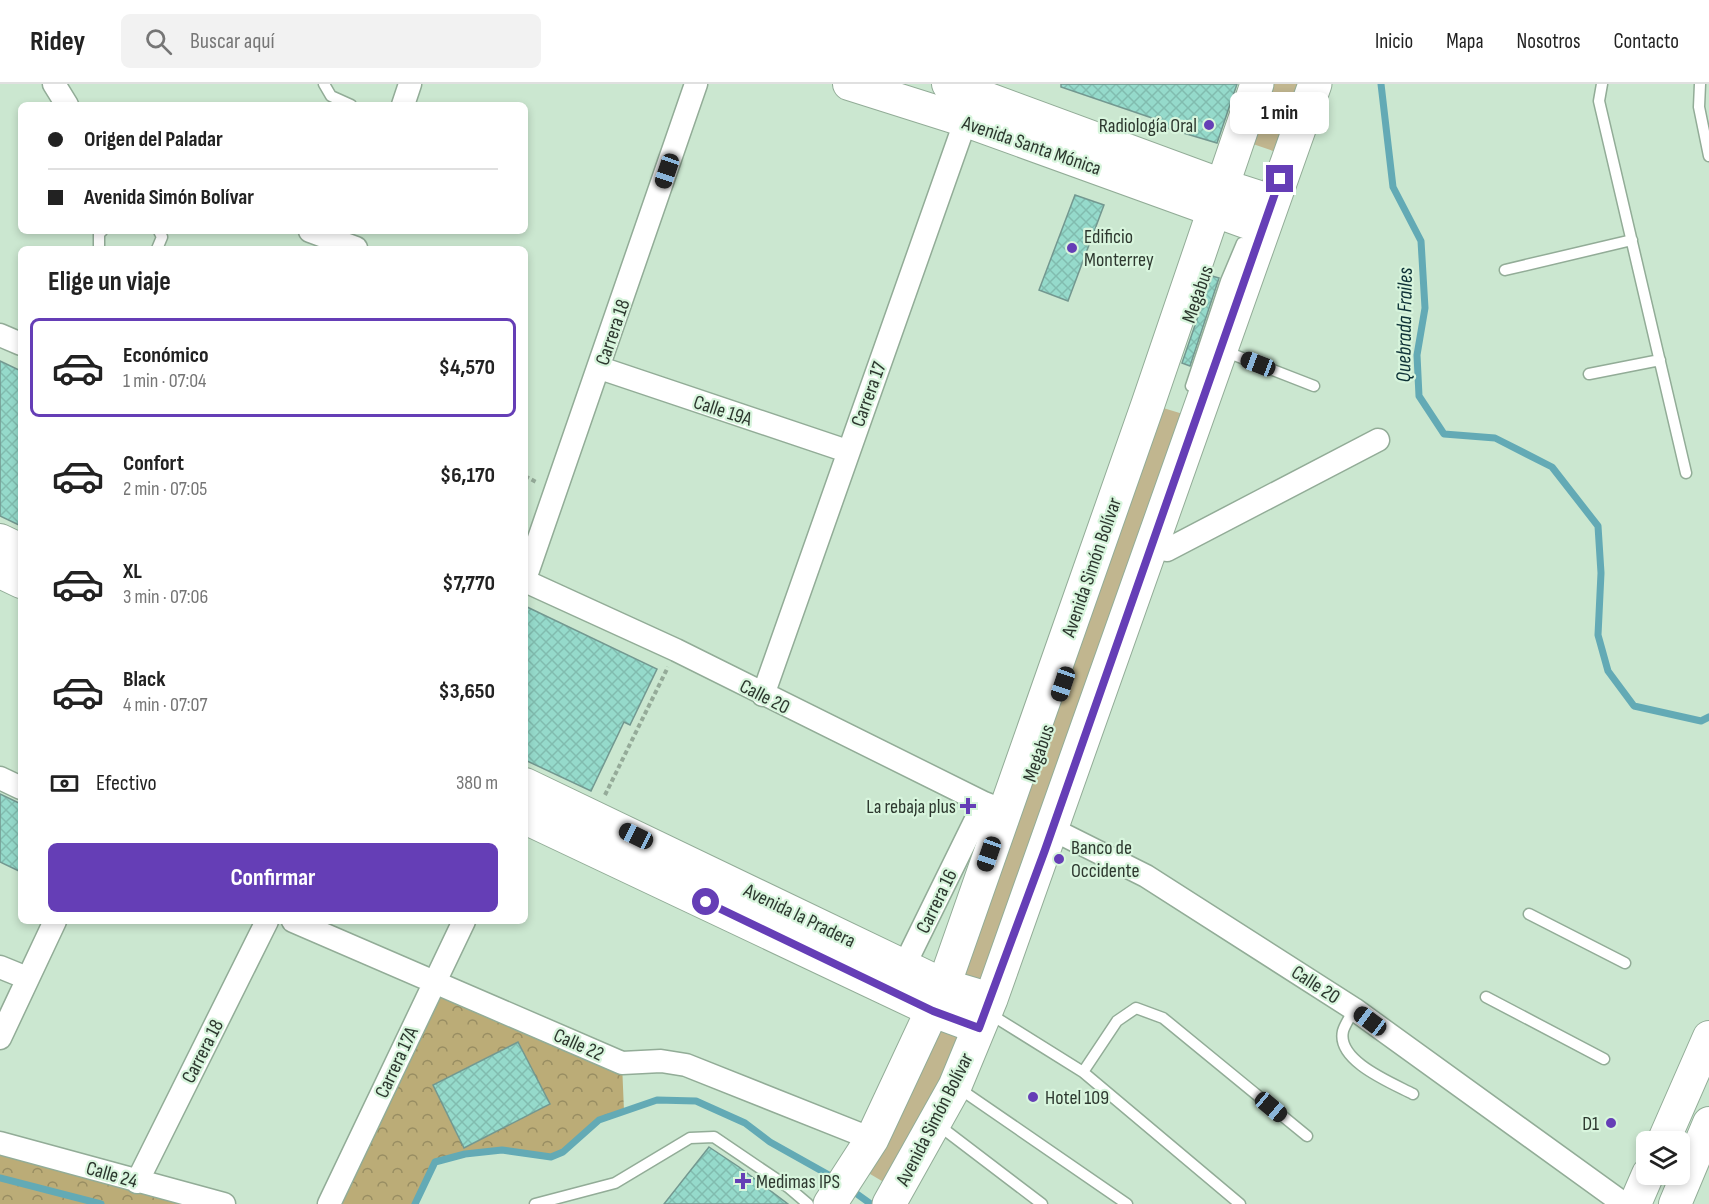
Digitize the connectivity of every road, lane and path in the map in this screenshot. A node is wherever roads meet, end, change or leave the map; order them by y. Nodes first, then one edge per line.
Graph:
1 (54, 84) edge
2 (324, 84) edge
3 (410, 84) edge
4 (696, 84) edge
5 (849, 84) edge
6 (1257, 84) edge
7 (1304, 84) edge
8 (1315, 84) edge
9 (1602, 84) edge
10 (1700, 84) edge
11 (967, 96) edge
12 (65, 102) edge
13 (344, 102) edge
14 (404, 102) edge
15 (1709, 156) edge
16 (1244, 202) junction
17 (322, 234) edge
18 (1632, 240) junction
19 (358, 243) edge
20 (1215, 244) dead end
21 (1505, 270) dead end
22 (0, 335) edge
23 (18, 344) edge
24 (1221, 350) junction
25 (1660, 360) junction
26 (600, 368) junction
27 (1589, 374) dead end
28 (1314, 386) dead end
29 (1166, 388) dead end
30 (1188, 396) dead end
31 (1378, 440) dead end
32 (847, 451) junction
33 (1686, 473) dead end
34 (0, 540) edge
35 (1153, 543) junction
36 (18, 549) edge
37 (0, 572) edge
38 (528, 572) edge
39 (18, 581) edge
40 (528, 581) edge
41 (676, 650) junction
42 (763, 695) junction
43 (1036, 760) dead end
44 (1060, 769) dead end
45 (0, 778) edge
46 (528, 785) edge
47 (18, 787) edge
48 (994, 807) junction
49 (595, 816) junction
50 (528, 819) edge
51 (1052, 829) junction
52 (1529, 914) dead end
53 (1006, 922) dead end
54 (54, 924) edge
55 (266, 924) edge
56 (300, 924) edge
57 (462, 924) edge
58 (1625, 963) dead end
59 (904, 966) junction
60 (0, 967) edge
61 (27, 978) junction
62 (434, 980) junction
63 (1486, 997) dead end
64 (967, 1008) junction
65 (1354, 1009) junction
66 (1709, 1037) edge
67 (0, 1038) edge
68 (1604, 1059) dead end
69 (1083, 1072) junction
70 (955, 1086) junction
71 (1413, 1094) dead end
72 (1709, 1123) edge
73 (927, 1126) junction
74 (1668, 1131) edge
75 (1307, 1136) dead end
76 (0, 1143) edge
77 (137, 1182) junction
78 (845, 1182) edge
79 (1643, 1185) edge
80 (888, 1193) edge
81 (224, 1204) edge
82 (329, 1204) edge
83 (535, 1204) edge
84 (1041, 1204) edge
85 (1127, 1204) edge
86 (1240, 1204) edge
87 (1624, 1204) edge
88 (1635, 1204) edge
89 (1674, 1204) edge

1 - 12 street
2 - 13 lane
3 - 14 street
4 - 26 street, Carrera 18
5 - 11 street, Avenida Santa Mónica
6 - 16 main road, Avenida Simón Bolívar
7 - 16 lane, Megabus
8 - 16 main road, Avenida Simón Bolívar
9 - 18 lane
10 - 15 lane
11 - 16 street, Avenida Santa Mónica
11 - 32 street, Carrera 17
16 - 24 main road, Avenida Simón Bolívar
16 - 30 lane, Megabus
16 - 48 main road, Avenida Simón Bolívar
17 - 19 street
18 - 21 lane
18 - 25 lane
20 - 29 lane, Megabus
22 - 23 street
24 - 28 lane
24 - 35 main road, Avenida Simón Bolívar
25 - 27 lane
25 - 33 lane
26 - 32 street, Calle 19A
26 - 38 street, Carrera 18
31 - 35 street
32 - 42 street, Carrera 17
34 - 36 street
35 - 51 main road, Avenida Simón Bolívar
37 - 39 street
40 - 41 street, Calle 20
41 - 42 street, Calle 20
41 - 49 path
42 - 48 street, Calle 20
43 - 64 lane, Megabus
44 - 53 lane, Megabus
45 - 47 street
46 - 49 street, Avenida la Pradera
48 - 59 street, Carrera 16
48 - 64 main road, Avenida Simón Bolívar
49 - 59 street, Avenida la Pradera
50 - 64 street, Avenida la Pradera
51 - 64 main road, Avenida Simón Bolívar
51 - 65 street, Calle 20
52 - 58 lane
54 - 61 street
55 - 77 street, Carrera 18
56 - 62 street, Calle 22
57 - 62 street, Carrera 17A
59 - 64 street, Avenida la Pradera
60 - 61 street
61 - 67 street
62 - 78 street, Calle 22
62 - 82 street, Carrera 17A
63 - 68 lane
64 - 69 lane
64 - 70 main road, Avenida Simón Bolívar
64 - 78 main road, Avenida Simón Bolívar
65 - 71 lane
65 - 87 street, Calle 20
66 - 74 street
69 - 75 lane
69 - 86 lane
70 - 73 main road, Avenida Simón Bolívar
70 - 85 lane
72 - 89 street
73 - 80 main road, Avenida Simón Bolívar
73 - 84 lane
76 - 77 street, Calle 24
77 - 81 street, Calle 24
78 - 83 lane
79 - 88 street

